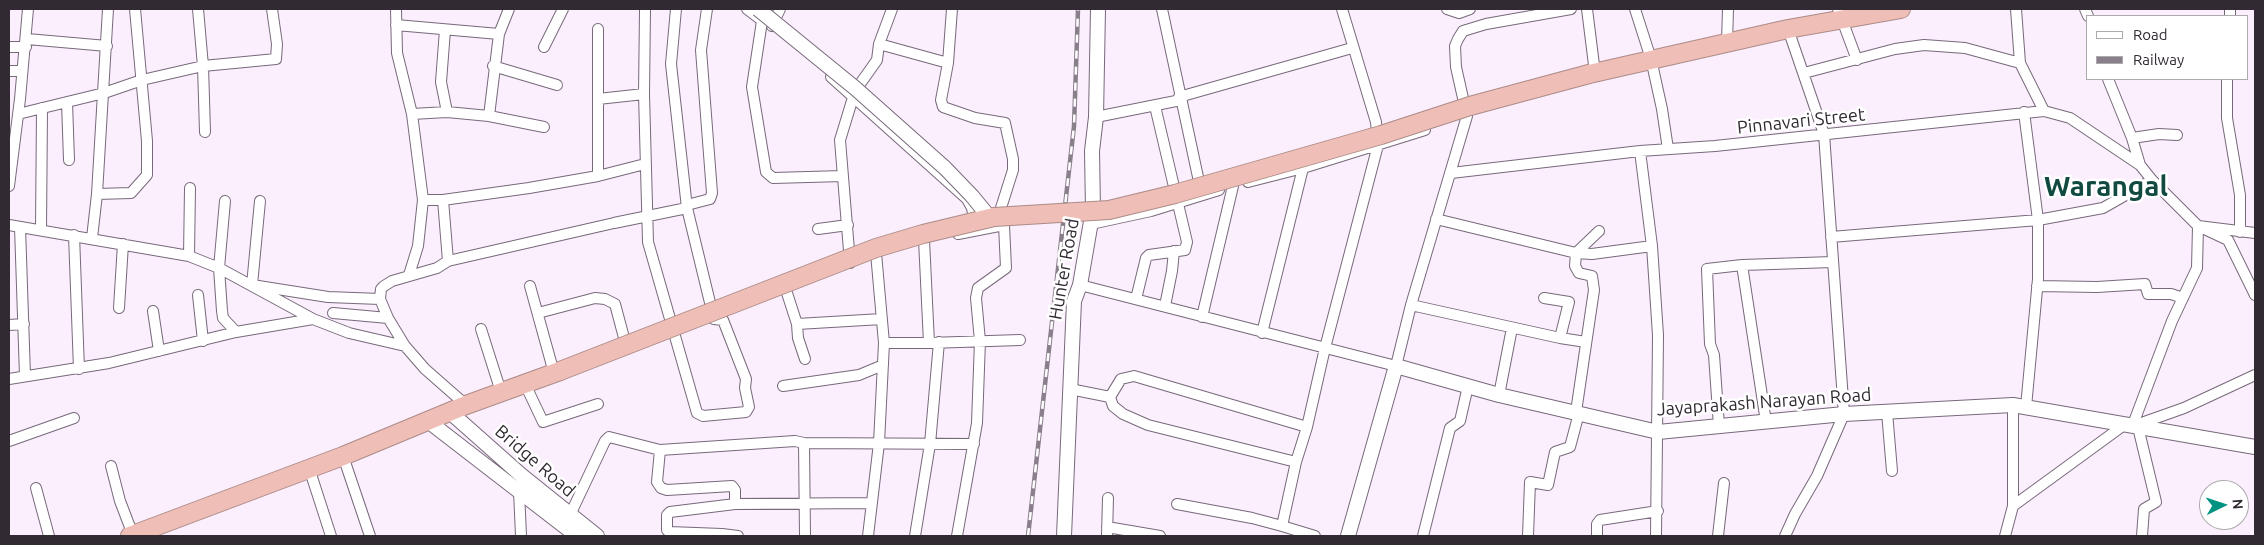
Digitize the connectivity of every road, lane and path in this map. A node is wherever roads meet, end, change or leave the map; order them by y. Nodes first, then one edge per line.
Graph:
1 (28, 9) edge
2 (108, 9) edge
3 (135, 9) edge
4 (198, 9) edge
5 (272, 9) edge
6 (396, 9) edge
7 (509, 9) edge
8 (563, 9) edge
9 (645, 9) edge
10 (676, 9) edge
11 (707, 9) edge
12 (747, 9) edge
13 (780, 9) edge
14 (892, 9) edge
15 (952, 9) edge
16 (1098, 9) edge
17 (1162, 9) edge
18 (1342, 9) edge
19 (1447, 9) edge
20 (1470, 9) edge
21 (1571, 9) edge
22 (1587, 9) edge
23 (1635, 9) edge
24 (1728, 9) edge
25 (1901, 9) edge
26 (2016, 9) edge
27 (1840, 14) edge
28 (760, 15) edge
29 (396, 25) junction
30 (771, 27) junction
31 (598, 29) dead end
32 (1788, 29) junction
33 (445, 30) junction
34 (499, 34) junction
35 (26, 43) junction
36 (1727, 43) junction
37 (880, 44) junction
38 (107, 46) junction
39 (9, 47) edge
40 (544, 47) dead end
41 (1352, 48) junction
42 (1651, 59) junction
43 (1857, 60) junction
44 (948, 63) junction
45 (2020, 63) junction
46 (203, 66) junction
47 (493, 66) junction
48 (9, 71) edge
49 (22, 71) junction
50 (1804, 73) junction
51 (1592, 74) junction
52 (142, 80) junction
53 (2108, 80) edge
54 (2227, 80) edge
55 (557, 85) dead end
56 (104, 93) junction
57 (644, 94) junction
58 (853, 98) junction
59 (1180, 98) junction
60 (598, 99) junction
61 (67, 102) junction
62 (1155, 106) junction
63 (42, 108) junction
64 (2044, 111) junction
65 (447, 112) junction
66 (2024, 112) junction
67 (18, 114) junction
68 (412, 114) junction
69 (489, 116) junction
70 (1096, 116) junction
71 (1467, 116) junction
72 (544, 127) dead end
73 (205, 132) dead end
74 (1824, 134) junction
75 (2177, 135) dead end
76 (12, 136) edge
77 (2132, 138) junction
78 (1378, 145) junction
79 (1668, 149) junction
80 (1640, 151) junction
81 (69, 160) dead end
82 (645, 164) junction
83 (2140, 165) junction
84 (1302, 168) junction
85 (1451, 173) junction
86 (598, 176) junction
87 (843, 176) junction
88 (2152, 180) junction
89 (9, 186) edge
90 (1233, 186) junction
91 (190, 188) dead end
92 (97, 194) junction
93 (1202, 195) junction
94 (423, 200) junction
95 (443, 200) junction
96 (225, 201) dead end
97 (260, 201) dead end
98 (1177, 203) junction
99 (687, 207) junction
100 (647, 217) junction
101 (1436, 219) junction
102 (2038, 220) junction
103 (997, 221) junction
104 (1091, 224) junction
105 (9, 225) edge
106 (848, 225) junction
107 (2198, 226) junction
108 (20, 227) junction
109 (41, 230) junction
110 (818, 230) dead end
111 (976, 231) junction
112 (1599, 231) dead end
113 (2240, 232) junction
114 (2255, 234) edge
115 (74, 235) junction
116 (1831, 237) junction
117 (92, 238) junction
118 (924, 240) junction
119 (123, 244) junction
120 (1652, 246) junction
121 (1174, 251) junction
122 (876, 252) junction
123 (1576, 254) junction
124 (189, 256) junction
125 (448, 261) junction
126 (1833, 262) junction
127 (1742, 265) junction
128 (850, 266) junction
129 (219, 268) junction
130 (409, 275) junction
131 (252, 285) junction
132 (1080, 285) junction
133 (530, 286) dead end
134 (2037, 286) junction
135 (786, 290) junction
136 (198, 295) dead end
137 (2255, 295) edge
138 (1544, 298) dead end
139 (2183, 298) junction
140 (1136, 299) junction
141 (380, 300) junction
142 (1410, 305) junction
143 (1166, 306) junction
144 (119, 308) dead end
145 (153, 311) dead end
146 (332, 313) dead end
147 (538, 313) junction
148 (1202, 317) junction
149 (388, 318) junction
150 (313, 319) junction
151 (714, 319) junction
152 (882, 319) junction
153 (24, 324) junction
154 (797, 324) junction
155 (9, 325) edge
156 (1512, 328) junction
157 (481, 329) dead end
158 (236, 332) junction
159 (1262, 333) junction
160 (675, 335) junction
161 (1560, 338) junction
162 (1020, 340) dead end
163 (202, 341) junction
164 (980, 341) junction
165 (934, 342) junction
166 (1586, 342) junction
167 (884, 343) junction
168 (405, 346) junction
169 (1325, 348) junction
170 (159, 351) junction
171 (628, 352) junction
172 (805, 359) dead end
173 (883, 365) junction
174 (1396, 366) junction
175 (79, 369) junction
176 (2255, 375) edge
177 (25, 376) junction
178 (545, 377) junction
179 (9, 379) edge
180 (783, 386) dead end
181 (1468, 386) junction
182 (1070, 389) junction
183 (502, 392) junction
184 (1499, 395) junction
185 (1110, 397) junction
186 (598, 404) dead end
187 (2020, 406) junction
188 (458, 408) junction
189 (1887, 412) junction
190 (1577, 413) junction
191 (1844, 414) junction
192 (74, 418) dead end
193 (428, 421) junction
194 (1766, 422) junction
195 (1719, 426) junction
196 (2131, 426) junction
197 (1307, 427) junction
198 (1658, 432) junction
199 (9, 441) edge
200 (804, 443) junction
201 (879, 443) junction
202 (930, 444) junction
203 (974, 444) junction
204 (2255, 447) edge
205 (660, 450) junction
206 (343, 456) junction
207 (1296, 462) junction
208 (111, 466) dead end
209 (308, 468) junction
210 (1892, 472) dead end
211 (1724, 483) dead end
212 (36, 488) dead end
213 (519, 491) junction
214 (1108, 498) dead end
215 (872, 502) junction
216 (735, 504) junction
217 (805, 504) junction
218 (1177, 504) dead end
219 (2013, 506) junction
220 (1658, 511) junction
221 (570, 515) junction
222 (1282, 526) junction
223 (1107, 532) edge
224 (49, 536) edge
225 (131, 536) edge
226 (331, 536) edge
227 (370, 536) edge
228 (522, 536) edge
229 (576, 536) edge
230 (597, 536) edge
231 (738, 536) edge
232 (804, 536) edge
233 (868, 536) edge
234 (915, 536) edge
235 (957, 536) edge
236 (1064, 536) edge
237 (1160, 536) edge
238 (1315, 536) edge
239 (1348, 536) edge
240 (1423, 536) edge
241 (1528, 536) edge
242 (1597, 536) edge
243 (1656, 536) edge
244 (1718, 536) edge
245 (1785, 536) edge
246 (2005, 536) edge
247 (2142, 536) edge

1 - 35 street
2 - 38 street
3 - 52 street
4 - 46 street
5 - 46 street
6 - 29 street
7 - 34 street
8 - 40 street
9 - 57 street
10 - 99 street
11 - 99 street
12 - 28 street
13 - 30 street
14 - 37 street
15 - 44 street
16 - 70 street, Hunter Road
17 - 59 street
18 - 41 street
19 - 20 street
21 - 71 street
22 - 51 street
23 - 42 street
24 - 36 street
25 - 27 highway
26 - 45 street
27 - 32 highway
27 - 43 street
28 - 30 street
28 - 87 street
28 - 103 street, bridge
29 - 33 street
29 - 68 street
30 - 58 street
31 - 60 street
32 - 36 highway
32 - 50 street
33 - 34 street
33 - 65 street
34 - 47 street
35 - 38 street
35 - 39 street
35 - 49 street
36 - 42 highway
37 - 44 street
37 - 58 street
38 - 56 street
41 - 59 street
41 - 78 street
42 - 51 highway
42 - 79 street
43 - 45 street
43 - 50 street
44 - 103 street
45 - 64 street
46 - 52 street
46 - 73 street
47 - 55 street
47 - 69 street
48 - 49 street
49 - 67 street
50 - 74 street
51 - 103 highway, bridge
52 - 56 street
52 - 92 street
53 - 77 street
54 - 113 street
56 - 61 street
56 - 92 street
57 - 60 street
57 - 82 street
58 - 87 street
58 - 111 street
59 - 62 street
59 - 93 street
60 - 86 street
61 - 63 street
61 - 81 street
62 - 70 street
62 - 98 street
63 - 67 street
63 - 109 street
64 - 66 street, Pinnavari Street
64 - 83 street, Pinnavari Street
65 - 68 street
65 - 69 street
66 - 74 street, Pinnavari Street
66 - 102 street
67 - 76 street
68 - 94 street
69 - 72 street
70 - 104 street, Hunter Road
71 - 78 street
71 - 85 street
74 - 79 street, Pinnavari Street
74 - 116 street
75 - 77 street
76 - 89 street
77 - 83 street
78 - 84 street
78 - 169 street
79 - 80 street, Pinnavari Street
80 - 85 street, Pinnavari Street
80 - 120 street
82 - 86 street
82 - 100 street
83 - 88 street
84 - 90 street
84 - 159 street
85 - 101 street
86 - 95 street
87 - 106 street
88 - 102 street
88 - 107 street
90 - 93 street
90 - 148 street
91 - 124 street
92 - 117 street
93 - 98 street
94 - 95 street
94 - 130 street
95 - 125 street
96 - 129 street
97 - 131 street
98 - 104 street
98 - 121 street
99 - 100 street
99 - 151 street
100 - 125 street
100 - 160 street
101 - 123 street
101 - 142 street
102 - 116 street
102 - 134 street
103 - 111 street
103 - 164 street
103 - 178 highway, bridge
104 - 132 street, Hunter Road
105 - 108 street
106 - 110 street
106 - 128 street
107 - 113 street
107 - 137 street
107 - 139 street
108 - 109 street
108 - 153 street
109 - 115 street
111 - 118 street
112 - 123 street
113 - 114 street
115 - 117 street
115 - 175 street
116 - 126 street
117 - 119 street
118 - 122 street
118 - 165 street
119 - 124 street
119 - 144 street
120 - 123 street
120 - 198 street
121 - 140 street
121 - 143 street
122 - 128 street
122 - 152 street
123 - 166 street
124 - 129 street
125 - 130 street
126 - 127 street
126 - 191 street
127 - 194 street
127 - 195 street
128 - 135 street
129 - 131 street
129 - 158 street
130 - 141 street
131 - 141 street
131 - 150 street
132 - 140 street
132 - 182 street, Hunter Road
133 - 147 street
134 - 139 street
134 - 187 street
135 - 151 street
135 - 154 street
136 - 163 street
138 - 161 street
139 - 196 street
140 - 143 street
141 - 149 street
142 - 156 street
142 - 174 street
143 - 148 street
145 - 170 street
146 - 149 street
147 - 171 street
147 - 178 street
148 - 159 street
149 - 168 street
150 - 158 street
150 - 168 street
151 - 160 street
151 - 160 street
152 - 154 street
152 - 167 street
153 - 155 street
153 - 177 street
154 - 172 street
156 - 161 street
156 - 184 street
157 - 183 street
158 - 163 street
159 - 169 street
160 - 171 street
161 - 166 street
162 - 164 street
163 - 170 street
164 - 165 street
164 - 203 street
165 - 167 street
165 - 202 street
166 - 190 street
167 - 173 street
168 - 188 street
169 - 174 street
169 - 197 street
170 - 175 street
171 - 178 street
173 - 180 street
173 - 201 street
174 - 181 street, Jayaprakash Narayan Road
174 - 239 street
175 - 177 street
176 - 196 street
177 - 179 street
178 - 183 highway
178 - 186 street
181 - 184 street, Jayaprakash Narayan Road
181 - 240 street
182 - 185 street
182 - 236 street, Hunter Road
183 - 188 highway
184 - 190 street, Jayaprakash Narayan Road
185 - 197 street
185 - 207 street
187 - 189 street, Jayaprakash Narayan Road
187 - 196 street, Jayaprakash Narayan Road
187 - 219 street
188 - 193 highway
188 - 221 street, Bridge Road
189 - 191 street, Jayaprakash Narayan Road
189 - 210 street
190 - 198 street, Jayaprakash Narayan Road
190 - 241 street
191 - 194 street, Jayaprakash Narayan Road
191 - 245 street
192 - 199 street
193 - 206 highway
193 - 213 street, Bridge Road
194 - 195 street, Jayaprakash Narayan Road
195 - 198 street, Jayaprakash Narayan Road
196 - 204 street, Jayaprakash Narayan Road
196 - 219 street
196 - 247 street
197 - 207 street
198 - 220 street
200 - 201 street
200 - 205 street
200 - 217 street
201 - 202 street
201 - 215 street
202 - 203 street
202 - 234 street
203 - 235 street
205 - 216 street
205 - 221 street
206 - 209 highway
206 - 227 street
207 - 222 street
208 - 225 street
209 - 225 highway
209 - 226 street
211 - 244 street
212 - 224 street
213 - 228 street
213 - 229 street, Bridge Road
214 - 223 street
215 - 217 street
215 - 233 street
216 - 217 street
216 - 231 street
217 - 232 street
218 - 222 street
219 - 246 street
220 - 242 street
220 - 243 street
221 - 230 street, Bridge Road
222 - 238 street
223 - 237 street

